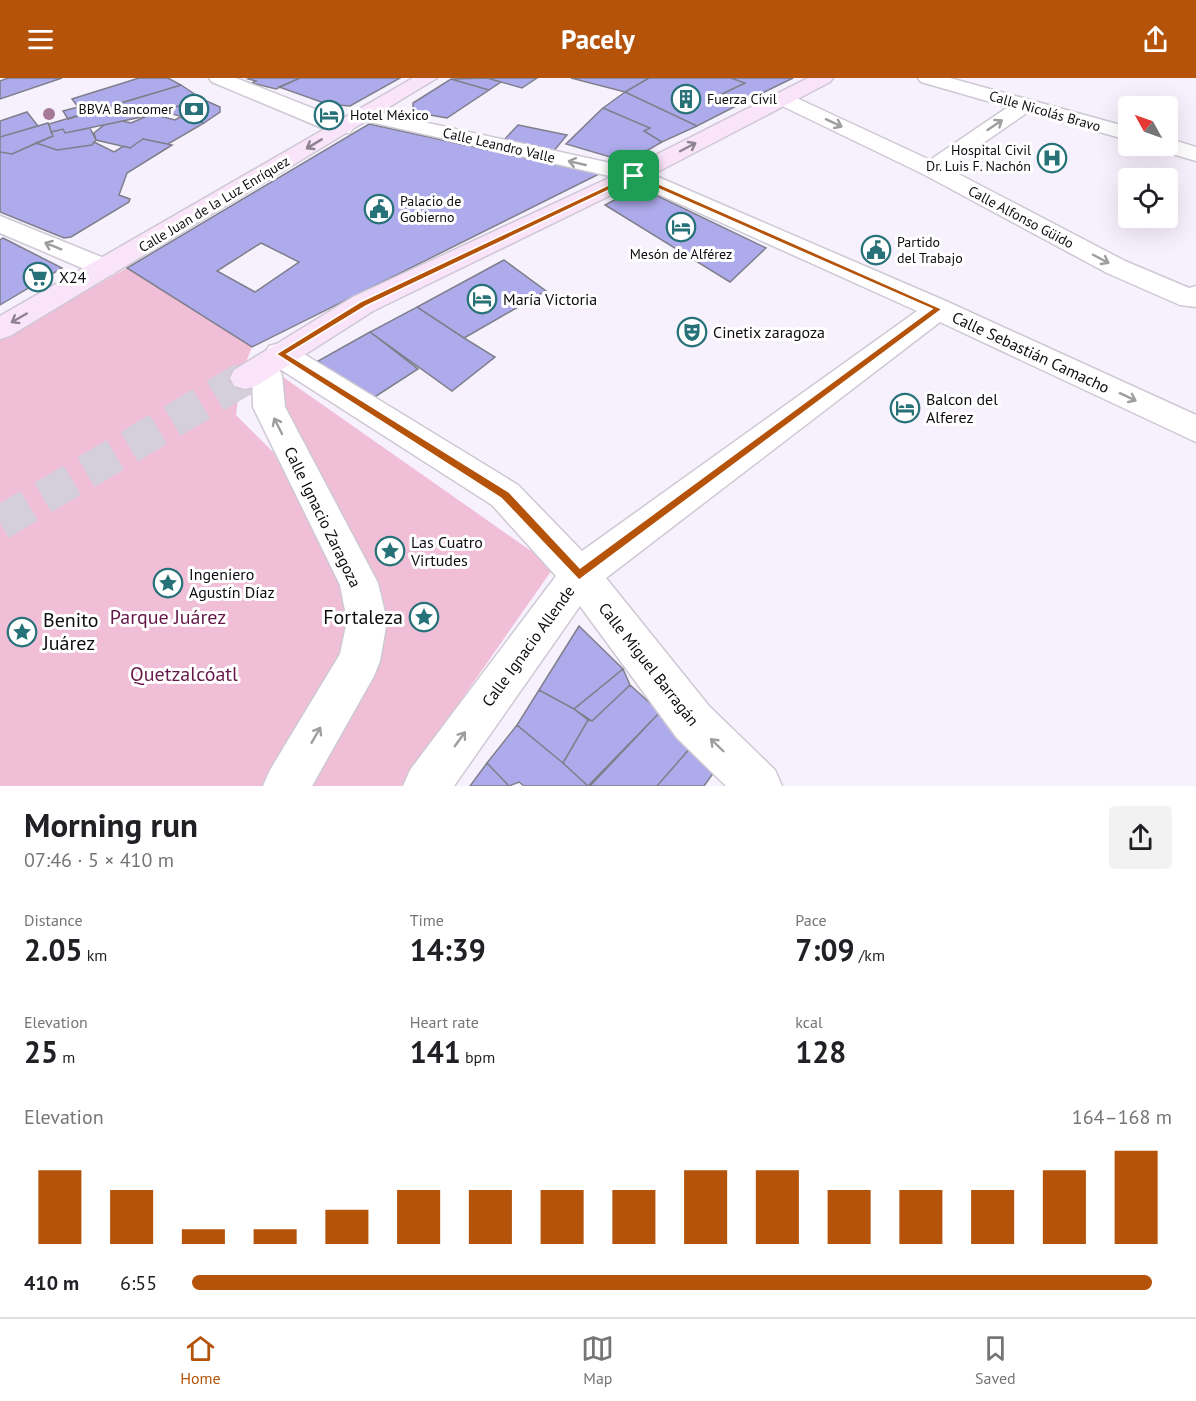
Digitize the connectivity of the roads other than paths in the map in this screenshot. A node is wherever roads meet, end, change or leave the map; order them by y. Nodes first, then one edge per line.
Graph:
1 (219, 78) edge
2 (427, 78) edge
3 (823, 78) edge
4 (928, 78) edge
5 (781, 98) junction
6 (1025, 105) junction
7 (364, 115) junction
8 (342, 128) junction
9 (1118, 131) edge
10 (1178, 148) edge
11 (1196, 154) edge
12 (931, 169) junction
13 (634, 176) junction
14 (0, 224) edge
15 (105, 268) junction
16 (1196, 295) edge
17 (938, 309) junction
18 (0, 329) edge
19 (263, 369) junction
20 (1196, 429) edge
21 (579, 575) junction
22 (286, 786) edge
23 (426, 786) edge
24 (759, 786) edge

1 - 8 street
2 - 7 main road, Calle Juan de la Luz Enríquez
3 - 5 main road
4 - 6 street, Calle Nicolás Bravo
5 -> 12 street, Calle Alfonso Güido
13 -> 5 main road
6 - 9 street, Calle Nicolás Bravo
12 -> 6 street
7 - 8 main road, Calle Juan de la Luz Enríquez
13 -> 7 street, Calle Leandro Valle
8 -> 15 main road, Calle Juan de la Luz Enríquez
10 - 11 street
12 -> 16 street, Calle Alfonso Güido
13 - 17 street, Calle Sebastián Camacho
13 - 19 main road
15 -> 14 street
15 -> 18 main road, Calle Juan de la Luz Enríquez
17 -> 20 street, Calle Sebastián Camacho
17 - 21 street, Calle Ignacio Allende
19 - 21 street, Calle Miguel Barragán
22 -> 19 street, Calle Ignacio Zaragoza
23 -> 21 street, Calle Ignacio Allende
24 -> 21 street, Calle Miguel Barragán

